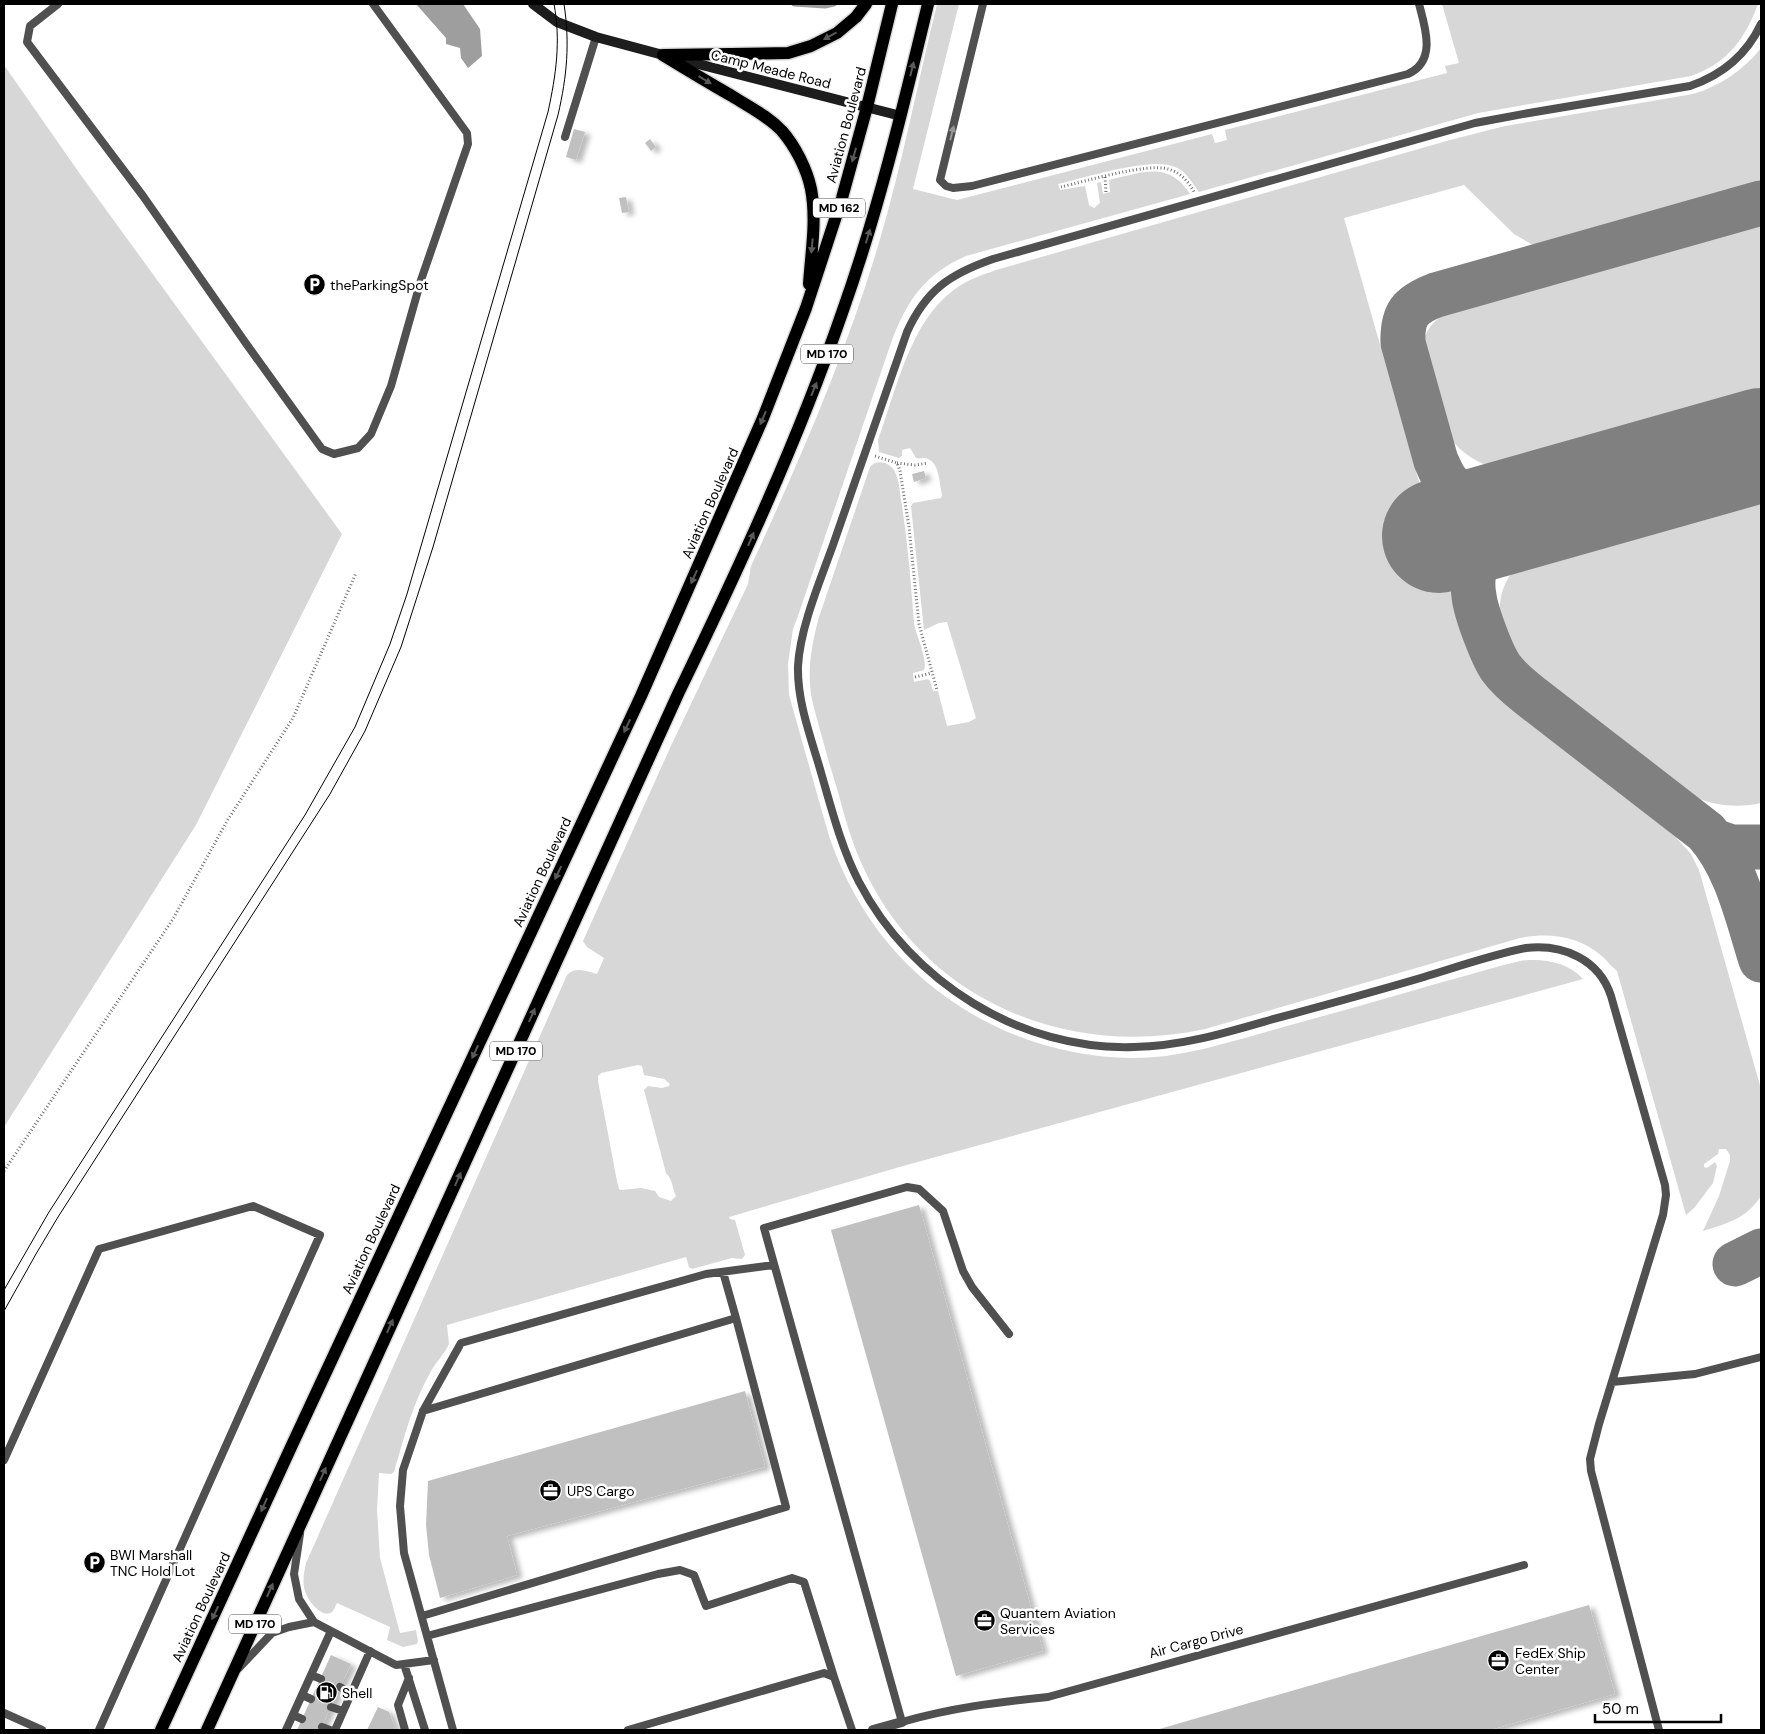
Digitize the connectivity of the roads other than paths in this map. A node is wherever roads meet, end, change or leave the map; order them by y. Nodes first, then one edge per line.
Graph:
1 (58, 4) edge
2 (373, 4) edge
3 (533, 4) edge
4 (866, 4) edge
5 (892, 4) edge
6 (928, 4) edge
7 (983, 4) edge
8 (1418, 4) edge
9 (1761, 24) edge
10 (596, 37) junction
11 (663, 56) junction
12 (867, 108) junction
13 (901, 116) junction
14 (565, 138) dead end
15 (806, 308) junction
16 (774, 1265) junction
17 (723, 1272) junction
18 (736, 1318) junction
19 (1009, 1334) dead end
20 (1761, 1356) edge
21 (1612, 1382) junction
22 (423, 1411) junction
23 (4, 1460) edge
24 (303, 1519) junction
25 (1524, 1565) dead end
26 (422, 1616) junction
27 (314, 1622) junction
28 (331, 1631) junction
29 (428, 1636) junction
30 (370, 1652) junction
31 (434, 1660) junction
32 (404, 1664) junction
33 (232, 1675) junction
34 (311, 1675) junction
35 (834, 1677) junction
36 (409, 1678) junction
37 (321, 1679) dead end
38 (340, 1688) dead end
39 (351, 1692) junction
40 (302, 1695) junction
41 (311, 1699) dead end
42 (331, 1707) dead end
43 (343, 1712) junction
44 (4, 1713) edge
45 (293, 1715) junction
46 (302, 1719) dead end
47 (902, 1722) junction
48 (322, 1727) dead end
49 (161, 1729) edge
50 (42, 1730) edge
51 (99, 1730) edge
52 (207, 1730) edge
53 (286, 1730) edge
54 (330, 1730) edge
55 (334, 1730) edge
56 (405, 1730) edge
57 (425, 1730) edge
58 (453, 1730) edge
59 (628, 1730) edge
60 (852, 1730) edge
61 (873, 1730) edge
62 (1659, 1730) edge

1 - 2 lane
3 - 10 main road, MD 170
4 -> 11 main road
5 - 12 main road, Aviation Boulevard / MD 162
13 -> 6 main road
8 -> 7 lane
9 - 21 lane
10 - 11 main road, MD 170
10 - 14 lane
11 - 12 main road, Camp Meade Road / MD 170
11 -> 15 main road, MD 170
12 - 13 main road, Camp Meade Road / MD 170
12 -> 15 main road, Aviation Boulevard / MD 162
24 -> 13 main road, MD 170
15 -> 49 main road, Aviation Boulevard / MD 170
16 - 17 lane
16 - 19 lane
16 - 47 lane
17 - 18 lane
17 - 22 lane
18 - 22 lane
18 - 26 lane
20 - 21 lane
21 - 62 lane
22 - 26 lane
23 - 51 lane
24 - 27 lane
33 -> 24 main road, MD 170
25 - 47 lane, Air Cargo Drive
26 - 29 lane
27 - 28 lane
27 - 33 lane
28 - 30 lane
28 - 34 lane
29 - 31 lane
29 - 35 lane
30 - 32 lane
30 - 39 lane
31 - 32 lane
31 - 58 lane
32 - 36 lane
33 - 52 main road, MD 170
34 - 37 lane
34 - 40 lane
35 - 59 lane
35 - 60 lane
36 - 56 lane
36 - 57 lane
38 - 39 lane
39 - 43 lane
40 - 41 lane
40 - 45 lane
42 - 43 lane
43 - 55 lane
44 - 50 lane
45 - 46 lane
45 - 53 lane
47 - 61 street, Air Cargo Drive
48 - 54 lane

